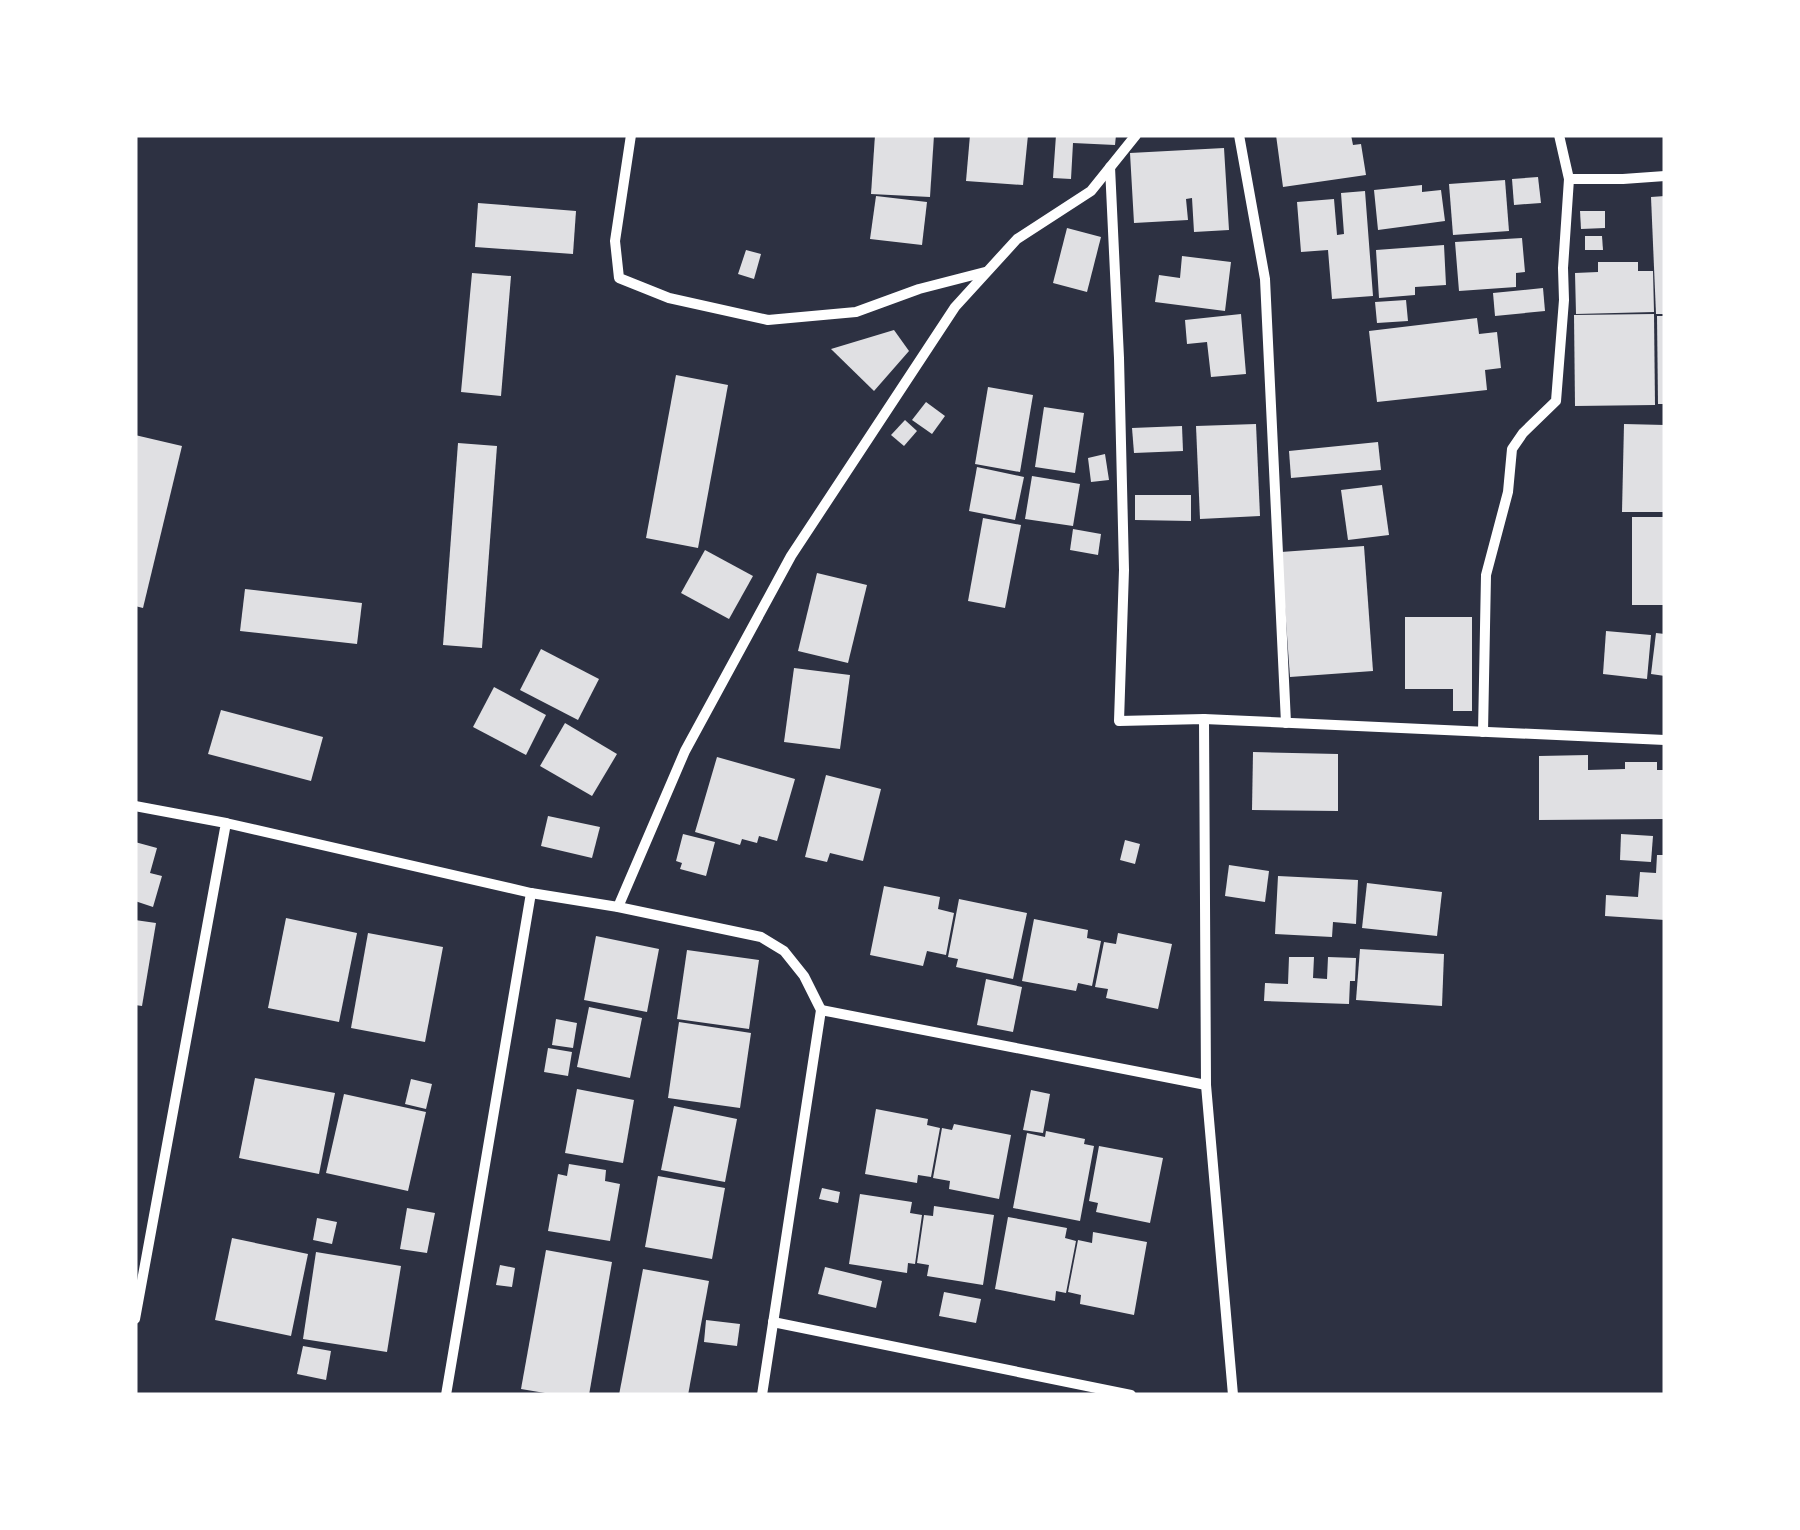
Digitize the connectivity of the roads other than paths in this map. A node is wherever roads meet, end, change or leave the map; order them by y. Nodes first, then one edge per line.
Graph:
1 (630, 135) edge
2 (1136, 135) edge
3 (1239, 135) edge
4 (1560, 135) edge
5 (1110, 167) junction
6 (1665, 176) edge
7 (1569, 179) junction
8 (986, 272) junction
9 (1204, 719) junction
10 (1286, 723) junction
11 (1483, 732) junction
12 (1665, 740) edge
13 (135, 806) edge
14 (226, 823) junction
15 (531, 894) junction
16 (618, 907) junction
17 (821, 1010) junction
18 (1206, 1085) junction
19 (135, 1319) edge
20 (773, 1322) junction
21 (446, 1395) edge
22 (762, 1395) edge
23 (1131, 1395) edge
24 (1232, 1395) edge

1 - 8 street
2 - 5 street
3 - 10 street
4 - 7 street
5 - 8 street
5 - 9 street
6 - 7 street
7 - 11 street
8 - 16 street
9 - 10 street
9 - 18 street
10 - 11 street
11 - 12 street
13 - 14 street
14 - 15 street
14 - 19 street
15 - 16 street
15 - 21 street
16 - 17 street
17 - 18 street
17 - 20 street
18 - 24 street
20 - 22 street
20 - 23 street

